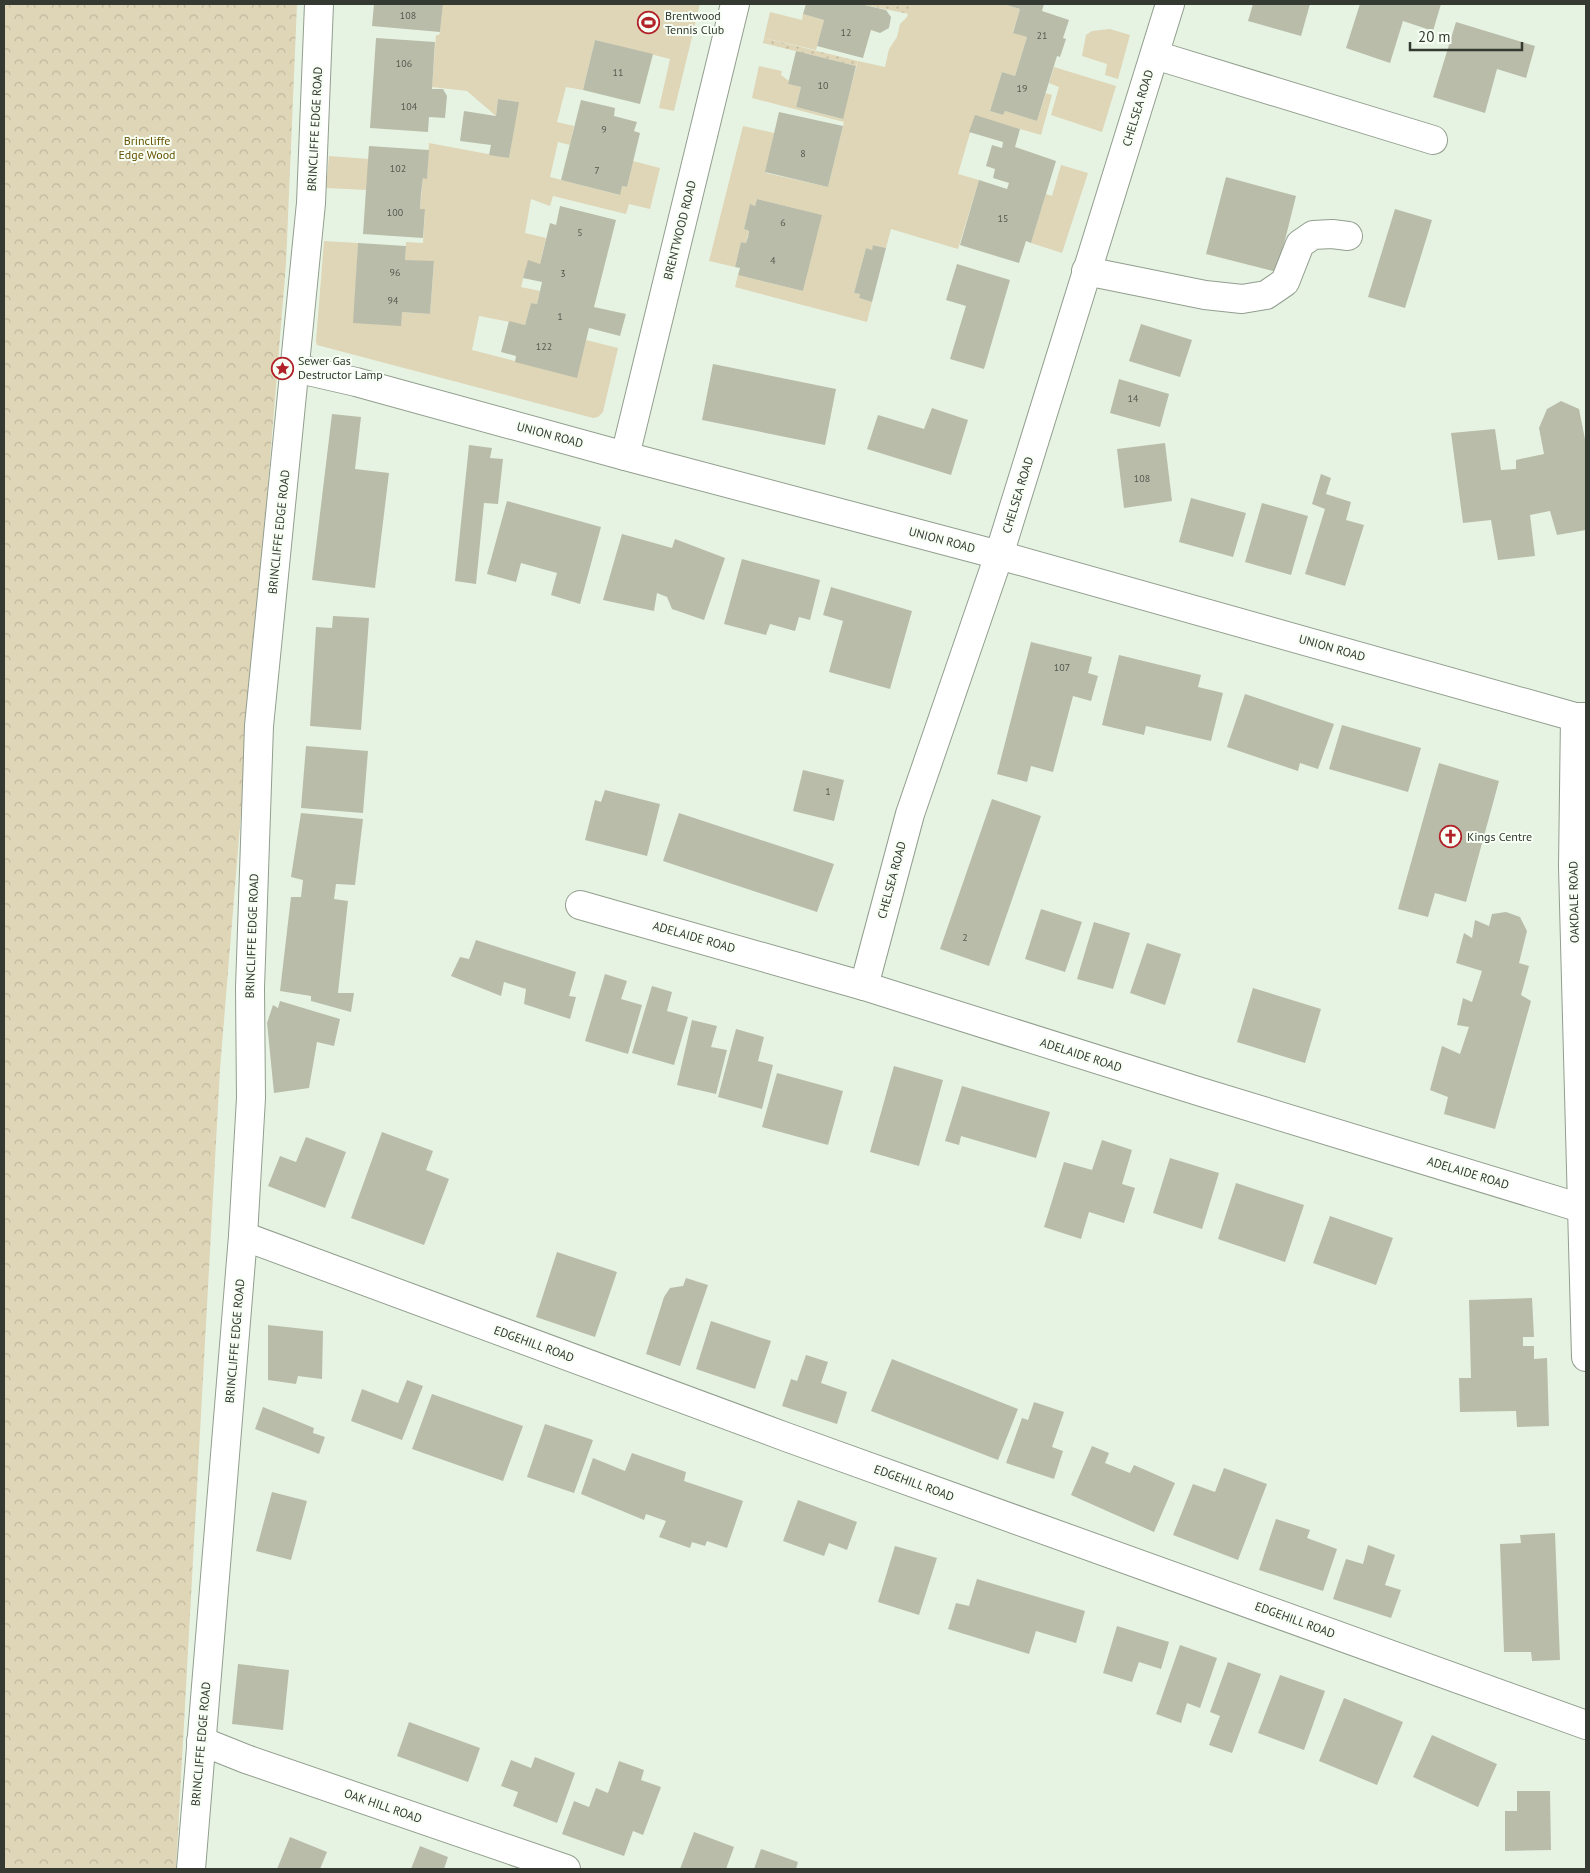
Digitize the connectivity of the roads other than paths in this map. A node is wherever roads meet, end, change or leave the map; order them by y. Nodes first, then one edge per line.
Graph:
1 (319, 4) edge
2 (735, 4) edge
3 (1170, 4) edge
4 (1154, 55) junction
5 (1433, 140) dead end
6 (1348, 236) dead end
7 (1086, 271) junction
8 (295, 368) junction
9 (625, 456) junction
10 (999, 555) junction
11 (1580, 717) edge
12 (580, 905) dead end
13 (864, 986) junction
14 (1581, 1208) junction
15 (243, 1236) junction
16 (1586, 1356) edge
17 (1586, 1725) edge
18 (201, 1741) junction
19 (191, 1869) edge
20 (566, 1869) edge

1 - 8 street, BRINCLIFFE EDGE ROAD
2 - 9 street, BRENTWOOD ROAD
3 - 4 street, CHELSEA ROAD
4 - 5 street
4 - 7 street, CHELSEA ROAD
6 - 7 street
7 - 10 street, CHELSEA ROAD
8 - 9 street, UNION ROAD
8 - 15 street, BRINCLIFFE EDGE ROAD
9 - 10 street, UNION ROAD
10 - 11 street, UNION ROAD
10 - 13 street, CHELSEA ROAD
11 - 14 street, OAKDALE ROAD
12 - 13 street, ADELAIDE ROAD
13 - 14 street, ADELAIDE ROAD
14 - 16 street, OAKDALE ROAD
15 - 17 street, EDGEHILL ROAD
15 - 18 street, BRINCLIFFE EDGE ROAD
18 - 19 street, BRINCLIFFE EDGE ROAD
18 - 20 street, OAK HILL ROAD

